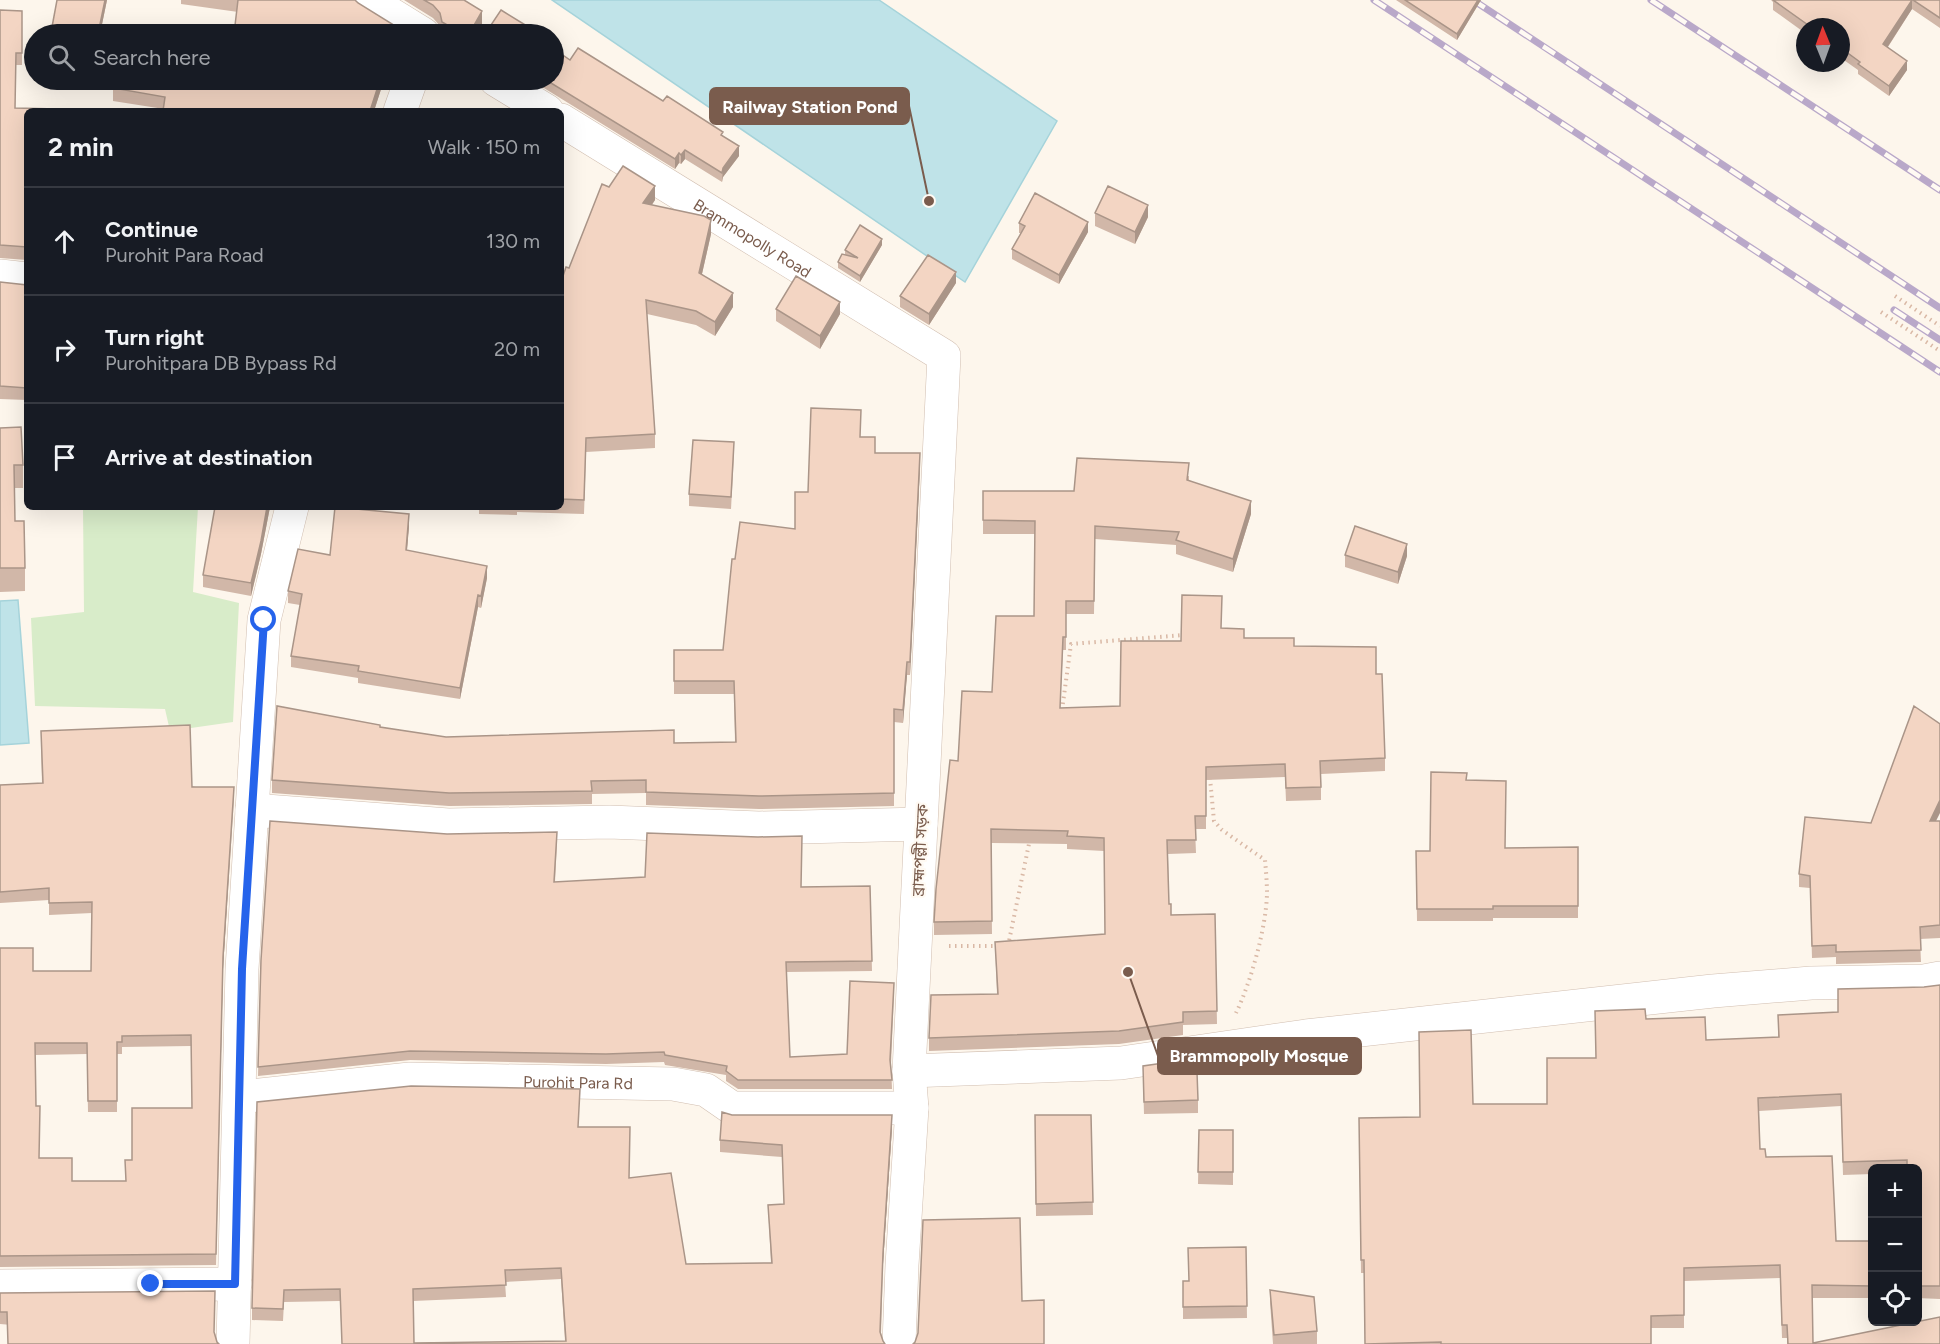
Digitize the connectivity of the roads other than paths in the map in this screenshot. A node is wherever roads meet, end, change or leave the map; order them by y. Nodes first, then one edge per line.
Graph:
1 (368, 0) edge
2 (407, 24) edge
3 (407, 90) edge
4 (512, 90) edge
5 (401, 108) edge
6 (542, 108) edge
7 (564, 122) edge
8 (0, 276) edge
9 (24, 279) edge
10 (944, 356) joint
11 (291, 510) edge
12 (252, 810) junction
13 (921, 824) junction
14 (1940, 978) edge
15 (909, 1071) junction
16 (240, 1097) junction
17 (912, 1108) junction
18 (235, 1284) junction
19 (0, 1286) edge
20 (233, 1344) edge
21 (899, 1344) edge

1 - 2 street
3 - 5 street
4 - 6 street
7 - 10 street, Brammopolly Road
8 - 9 street
10 - 13 street, ব্রাহ্মপল্লী সড়ক
11 - 12 street
12 - 13 street
12 - 16 street
13 - 15 street, ব্রাহ্মপল্লী সড়ক
14 - 15 street
15 - 17 street, ব্রাহ্মপল্লী সড়ক
16 - 17 street, Purohit Para Rd
16 - 18 street
17 - 21 street, ব্রাহ্মপল্লী সড়ক
18 - 19 street
18 - 20 street

